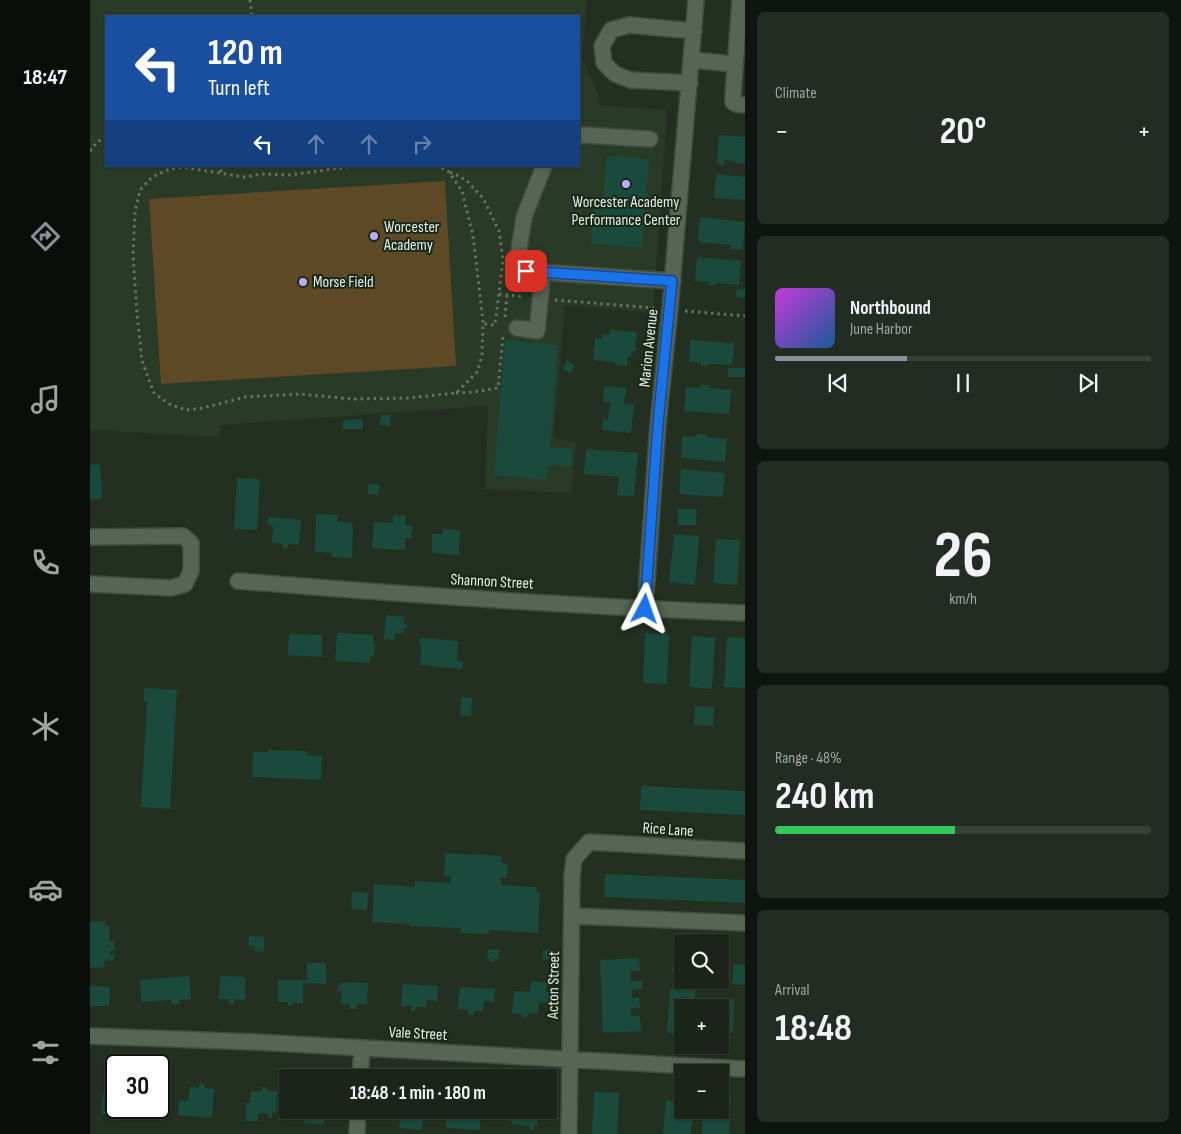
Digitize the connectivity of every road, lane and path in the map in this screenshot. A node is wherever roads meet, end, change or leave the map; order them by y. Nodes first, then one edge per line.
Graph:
1 (250, 0) edge
2 (696, 0) edge
3 (738, 1) edge
4 (252, 15) edge
5 (694, 31) junction
6 (692, 60) junction
7 (734, 64) junction
8 (690, 83) junction
9 (745, 106) edge
10 (580, 136) edge
11 (105, 138) edge
12 (650, 139) dead end
13 (90, 150) edge
14 (217, 167) edge
15 (348, 167) edge
16 (440, 167) edge
17 (544, 167) edge
18 (448, 171) junction
19 (223, 174) junction
20 (543, 272) junction
21 (672, 281) junction
22 (499, 294) junction
23 (507, 295) junction
24 (523, 297) dead end
25 (560, 301) dead end
26 (660, 309) dead end
27 (682, 311) dead end
28 (745, 316) edge
29 (505, 319) dead end
30 (483, 324) junction
31 (510, 328) joint
32 (456, 393) junction
33 (90, 537) edge
34 (238, 581) dead end
35 (90, 584) edge
36 (645, 609) junction
37 (745, 613) edge
38 (589, 842) joint
39 (745, 851) edge
40 (572, 916) junction
41 (745, 923) edge
42 (90, 1036) edge
43 (362, 1049) junction
44 (570, 1060) junction
45 (361, 1069) edge
46 (745, 1069) edge
47 (358, 1119) edge
48 (357, 1134) edge
49 (569, 1134) edge

1 - 4 path
2 - 5 street, Marion Avenue
3 - 7 street
5 - 6 street, Marion Avenue
5 - 8 street
6 - 7 street
6 - 8 street, Marion Avenue
7 - 9 street
8 - 21 street, Marion Avenue
10 - 12 street
11 - 13 path
14 - 19 path
15 - 19 path
16 - 18 path
17 - 20 street
18 - 22 path
18 - 30 path
19 - 32 path
20 - 21 street
20 - 31 street
21 - 36 street, Marion Avenue
22 - 23 path
22 - 30 path
23 - 24 path
23 - 29 path
25 - 26 path
27 - 28 path
30 - 32 path
31 - 32 path
33 - 35 street
34 - 36 street, Shannon Street
36 - 37 street, Shannon Street
38 - 39 street, Rice Lane
38 - 40 street, Acton Street
40 - 41 street
40 - 44 street, Acton Street
42 - 43 street, Vale Street
43 - 44 street, Vale Street
43 - 45 street
44 - 46 street, Vale Street
44 - 49 street, Acton Street
47 - 48 street

